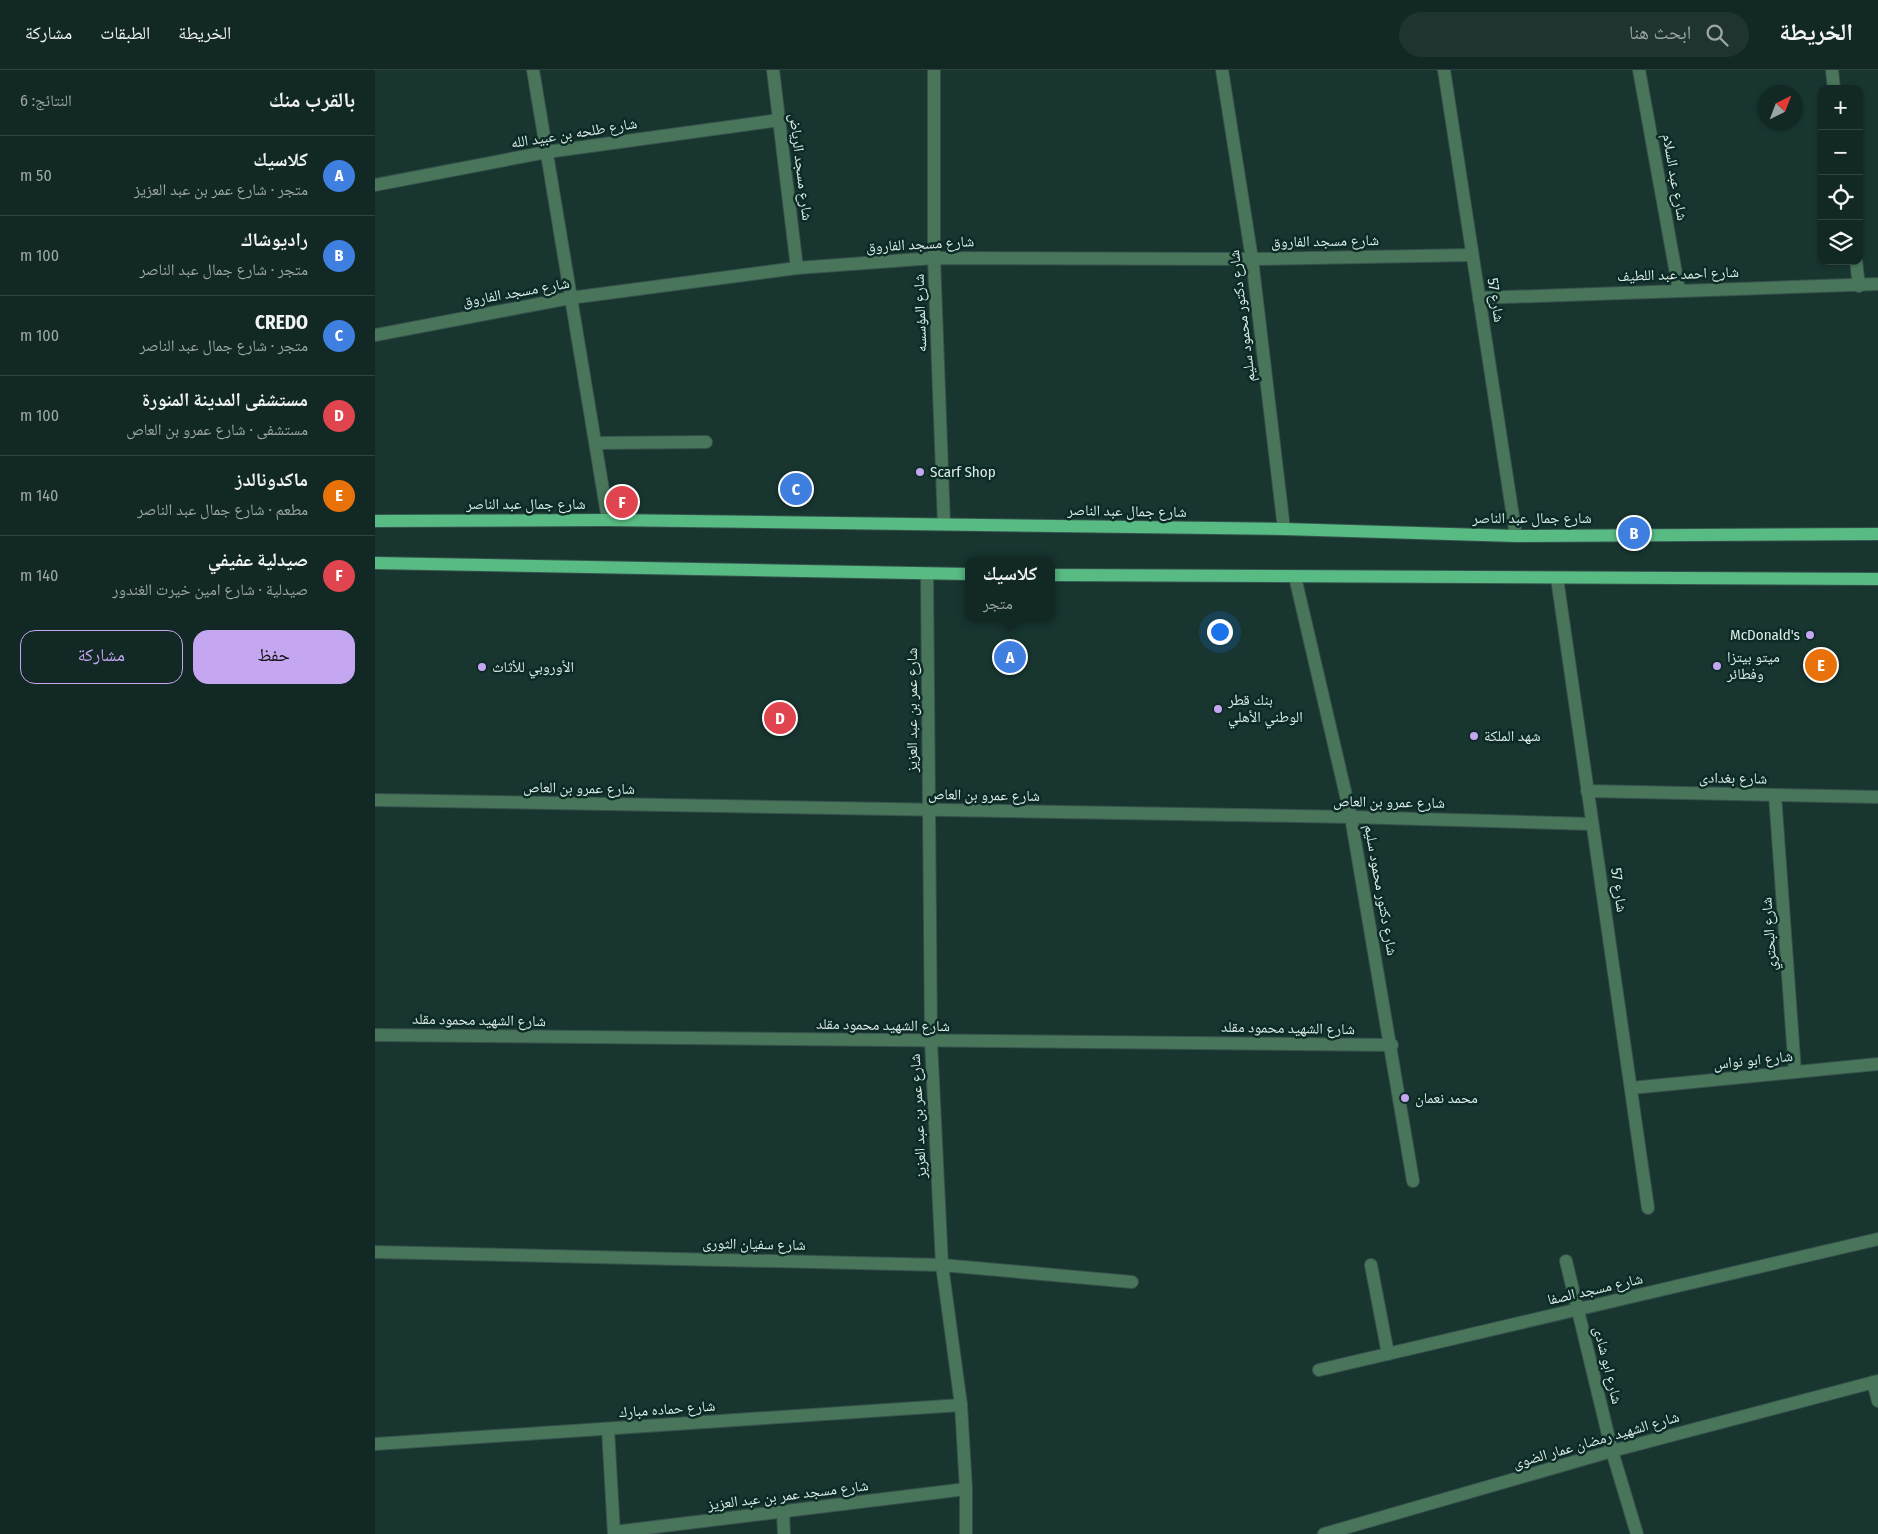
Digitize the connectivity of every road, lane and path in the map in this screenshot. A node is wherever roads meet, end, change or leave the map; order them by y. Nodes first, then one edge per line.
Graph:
1 (533, 70) edge
2 (773, 70) edge
3 (934, 70) edge
4 (1222, 70) edge
5 (1444, 70) edge
6 (1639, 70) edge
7 (1832, 70) edge
8 (1834, 85) edge
9 (779, 120) junction
10 (547, 152) junction
11 (375, 185) edge
12 (1472, 254) junction
13 (934, 258) junction
14 (1252, 259) junction
15 (1856, 265) edge
16 (797, 268) junction
17 (1878, 284) edge
18 (1859, 286) junction
19 (1679, 290) junction
20 (570, 298) junction
21 (1479, 298) junction
22 (375, 335) edge
23 (706, 442) dead end
24 (596, 444) junction
25 (608, 520) junction
26 (375, 521) edge
27 (944, 524) junction
28 (1284, 529) junction
29 (1878, 534) edge
30 (1516, 536) junction
31 (375, 563) edge
32 (927, 574) junction
33 (965, 574) edge
34 (1055, 575) edge
35 (1295, 577) junction
36 (1557, 578) junction
37 (1878, 579) edge
38 (1587, 791) junction
39 (1775, 795) junction
40 (1878, 797) edge
41 (375, 800) edge
42 (929, 811) junction
43 (1351, 818) junction
44 (1592, 824) junction
45 (375, 1035) edge
46 (931, 1041) junction
47 (1392, 1045) junction
48 (1878, 1064) edge
49 (1795, 1072) junction
50 (1631, 1088) junction
51 (1413, 1182) dead end
52 (1649, 1208) dead end
53 (1878, 1239) edge
54 (375, 1252) edge
55 (1566, 1261) dead end
56 (942, 1265) junction
57 (1371, 1265) dead end
58 (1132, 1282) dead end
59 (1579, 1310) junction
60 (1388, 1354) junction
61 (1319, 1370) dead end
62 (1875, 1381) edge
63 (1878, 1401) edge
64 (961, 1405) junction
65 (608, 1429) junction
66 (375, 1444) edge
67 (1613, 1451) junction
68 (966, 1489) junction
69 (783, 1512) junction
70 (1342, 1532) edge
71 (614, 1533) edge
72 (783, 1534) edge
73 (966, 1534) edge
74 (1324, 1534) edge
75 (1637, 1534) edge

1 - 10 street
2 - 9 street, شارع مسجد الرياض
3 - 13 street, شارع المؤسسه
4 - 14 street, شارع دكتور محمود سليم
5 - 12 street, شارع 57
6 - 19 street, شارع عبد السلام
7 - 8 street
9 - 10 street, شارع طلحه بن عبيد الله
9 - 16 street, شارع مسجد الرياض
10 - 11 street, شارع طلحه بن عبيد الله
10 - 20 street
12 - 14 street, شارع مسجد الفاروق
12 - 21 street, شارع 57
13 - 14 street, شارع مسجد الفاروق
13 - 16 street, شارع مسجد الفاروق
13 - 27 street, شارع المؤسسه
14 - 28 street, شارع دكتور محمود سليم
15 - 18 street
16 - 20 street, شارع مسجد الفاروق
17 - 18 street, شارع احمد عبد اللطيف
18 - 19 street, شارع احمد عبد اللطيف
19 - 21 street, شارع احمد عبد اللطيف
20 - 22 street, شارع مسجد الفاروق
20 - 24 street
21 - 30 street, شارع 57
23 - 24 street
24 - 25 street
25 - 26 main road, شارع جمال عبد الناصر
25 - 27 main road, شارع جمال عبد الناصر
27 - 28 main road, شارع جمال عبد الناصر
28 - 30 main road, شارع جمال عبد الناصر
29 - 30 main road, شارع جمال عبد الناصر
31 - 32 main road
32 - 33 main road
32 - 42 street, شارع عمر بن عبد العزيز
34 - 35 main road
35 - 36 main road
35 - 43 street, شارع دكتور محمود سليم
36 - 37 main road
36 - 38 street, شارع 57
38 - 39 street, شارع بغدادى
38 - 44 street, شارع 57
39 - 40 street, شارع بغدادى
39 - 49 street, شارع البحتري
41 - 42 street, شارع عمرو بن العاص
42 - 43 street, شارع عمرو بن العاص
42 - 46 street, شارع عمر بن عبد العزيز
43 - 44 street, شارع عمرو بن العاص
43 - 47 street, شارع دكتور محمود سليم
44 - 50 street, شارع 57
45 - 46 street, شارع الشهيد محمود مقلد
46 - 47 street, شارع الشهيد محمود مقلد
46 - 56 street, شارع عمر بن عبد العزيز
47 - 51 street, شارع دكتور محمود سليم
48 - 49 street, شارع ابو نواس
49 - 50 street, شارع ابو نواس
50 - 52 street, شارع 57
53 - 59 street, شارع مسجد الصفا
54 - 56 street, شارع سفيان الثورى
55 - 59 street, شارع ابو شادى
56 - 58 street, شارع سفيان الثورى
56 - 64 street, شارع عمر بن عبد العزيز
57 - 60 street
59 - 60 street, شارع مسجد الصفا
59 - 67 street, شارع ابو شادى
60 - 61 street, شارع مسجد الصفا
62 - 63 street
62 - 67 street, شارع الشهيد رمضان عمار الضوى
64 - 65 street, شارع حماده مبارك
64 - 68 street, شارع عمر بن عبد العزيز
65 - 66 street, شارع حماده مبارك
65 - 71 street
67 - 70 street, شارع الشهيد رمضان عمار الضوى
67 - 75 street, شارع ابو شادى
68 - 69 street, شارع مسجد عمر بن عبد العزيز
68 - 73 street, شارع عمر بن عبد العزيز
69 - 71 street, شارع مسجد عمر بن عبد العزيز
69 - 72 street
70 - 74 street, شارع الشهيد رمضان عمار الضوى

